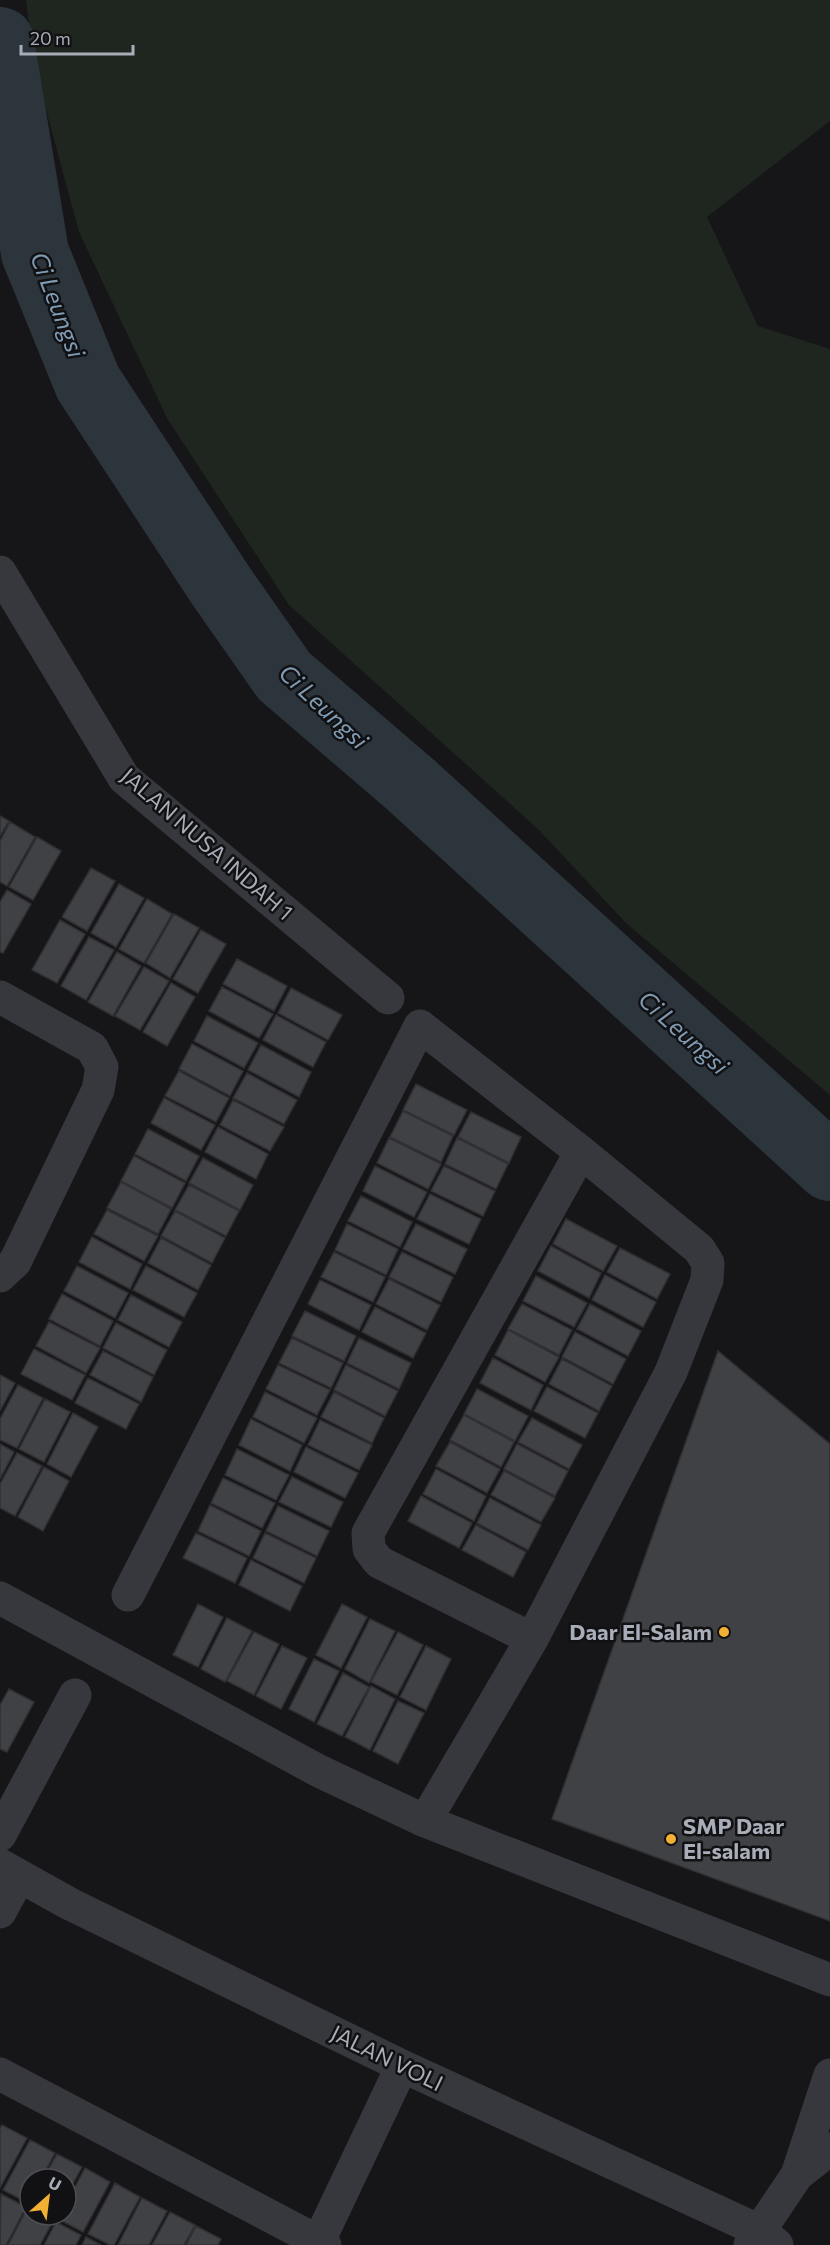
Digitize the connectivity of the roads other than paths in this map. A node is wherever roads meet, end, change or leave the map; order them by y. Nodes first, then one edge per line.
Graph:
1 (0, 572) edge
2 (0, 997) edge
3 (388, 998) dead end
4 (581, 1152) junction
5 (0, 1276) edge
6 (128, 1595) dead end
7 (0, 1598) edge
8 (532, 1639) junction
9 (75, 1695) dead end
10 (425, 1821) junction
11 (0, 1835) edge
12 (10, 1871) edge
13 (0, 1912) edge
14 (830, 1980) edge
15 (402, 2066) junction
16 (0, 2074) edge
17 (830, 2075) edge
18 (830, 2149) edge
19 (797, 2175) junction
20 (762, 2240) edge
21 (320, 2244) edge

1 - 3 street, JALAN NUSA INDAH 1
2 - 5 street
4 - 6 street
4 - 8 street
4 - 8 street
7 - 10 street
8 - 10 street
9 - 11 street
10 - 14 street
12 - 13 street
12 - 15 street, JALAN VOLI
15 - 20 street, JALAN VOLI
15 - 21 street
16 - 21 street
17 - 19 street
18 - 19 street
19 - 20 street

